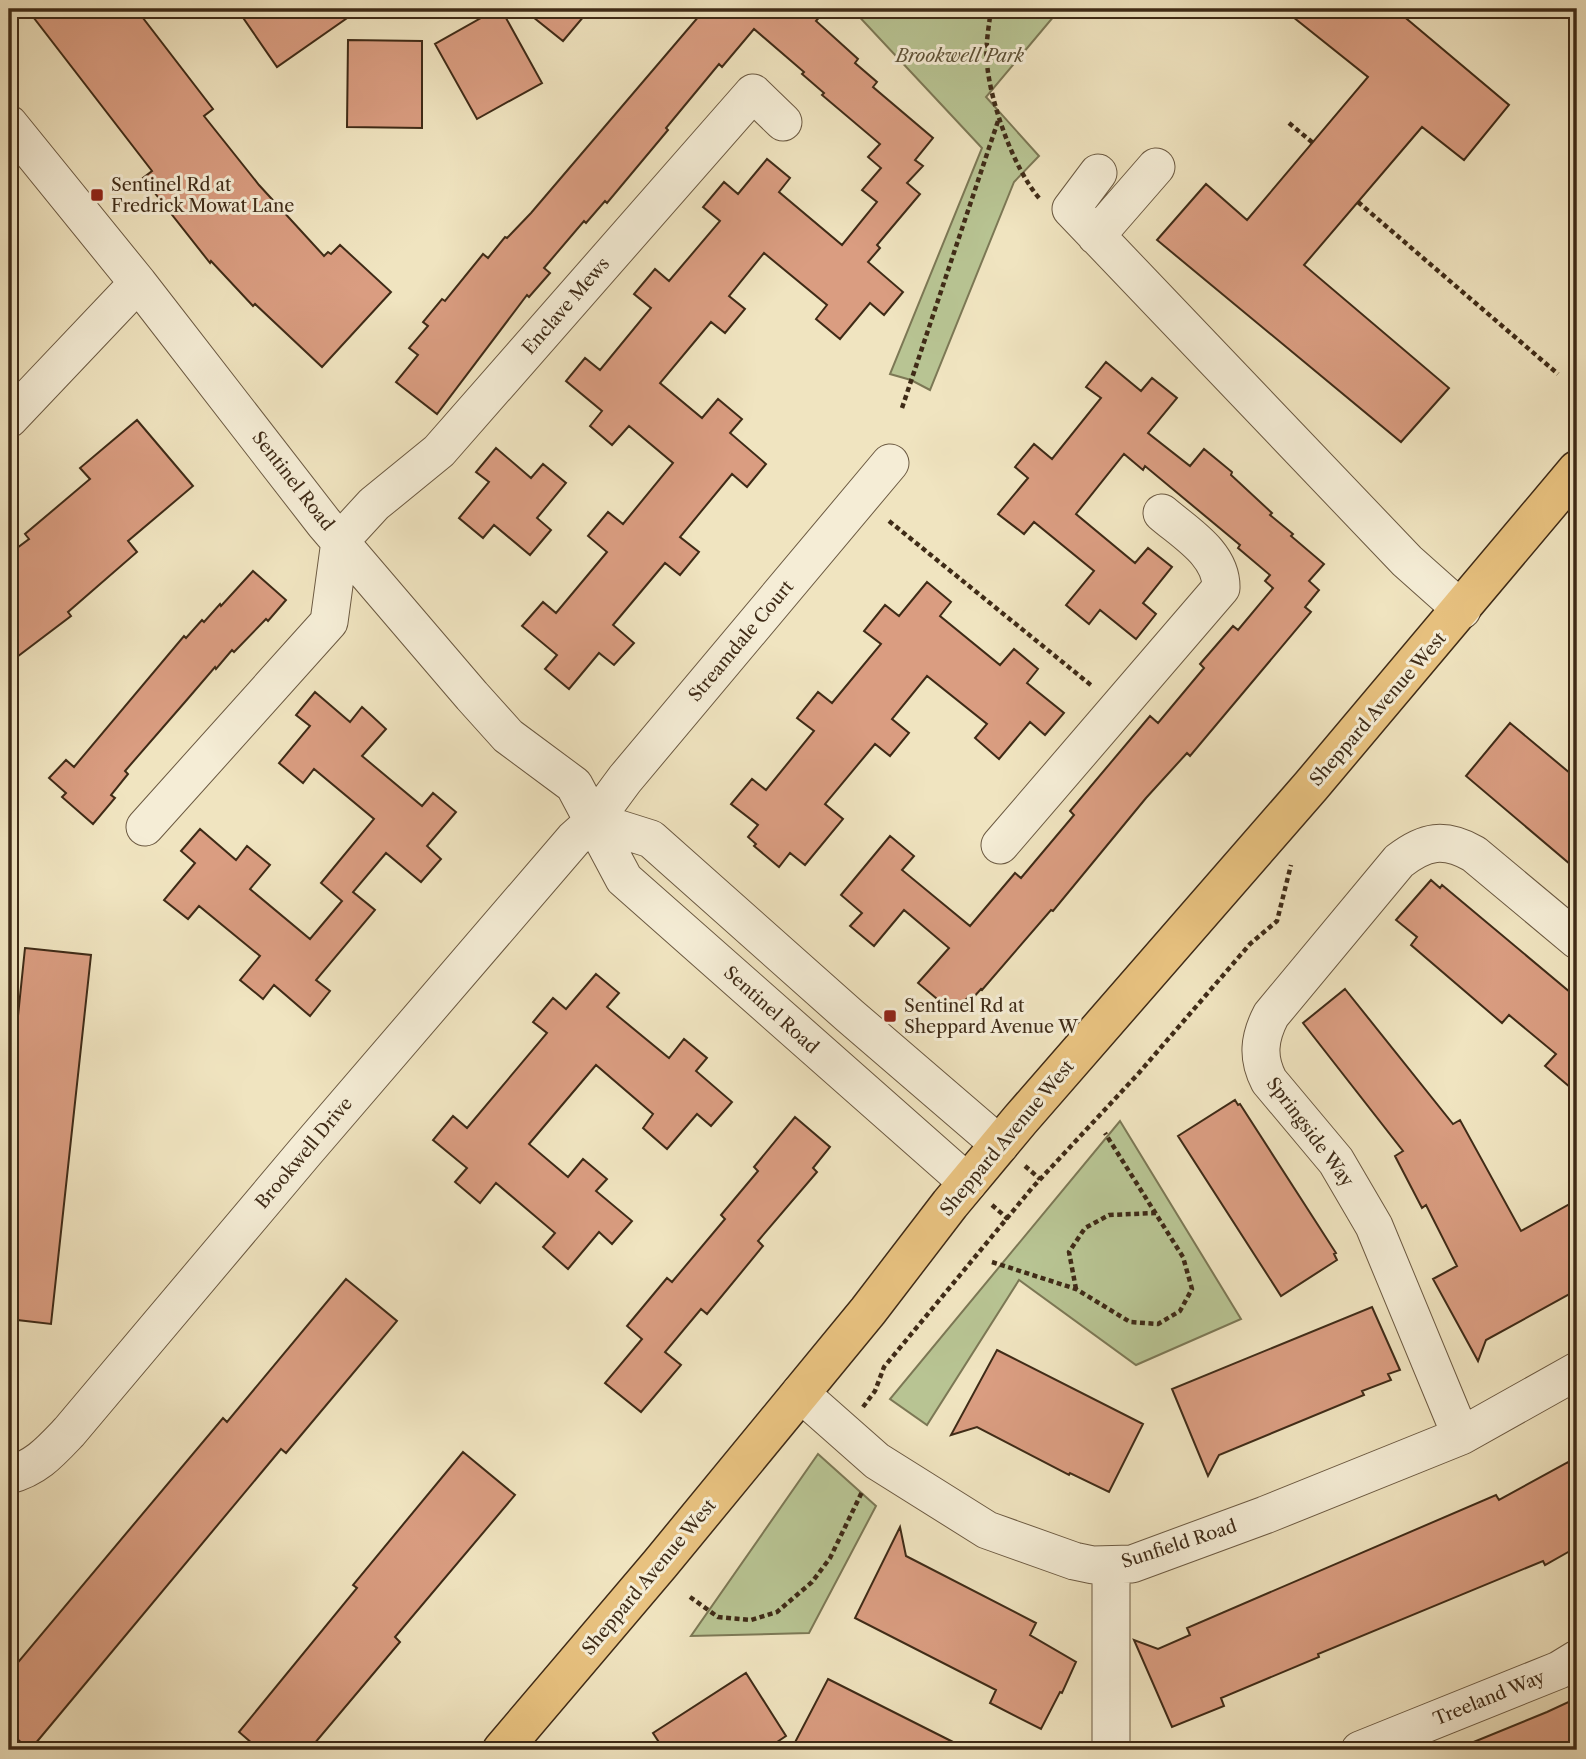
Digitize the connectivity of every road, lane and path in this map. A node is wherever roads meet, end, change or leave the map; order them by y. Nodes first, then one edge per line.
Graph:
1 (1000, 9) edge
2 (990, 18) dead end
3 (999, 120) dead end
4 (783, 122) dead end
5 (1289, 123) dead end
6 (9, 124) edge
7 (1313, 143) dead end
8 (1156, 167) dead end
9 (1098, 173) dead end
10 (1358, 202) dead end
11 (1096, 236) junction
12 (138, 283) junction
13 (1558, 374) dead end
14 (902, 408) dead end
15 (9, 419) edge
16 (890, 463) dead end
17 (1577, 470) edge
18 (1163, 513) dead end
19 (889, 521) dead end
20 (340, 541) junction
21 (1462, 610) junction
22 (1089, 684) dead end
23 (594, 821) junction
24 (145, 827) dead end
25 (1000, 845) dead end
26 (1294, 853) dead end
27 (1577, 940) edge
28 (1105, 1133) dead end
29 (1000, 1145) junction
30 (968, 1183) junction
31 (1156, 1213) junction
32 (992, 1262) dead end
33 (1076, 1289) junction
34 (1577, 1371) edge
35 (800, 1393) junction
36 (845, 1432) junction
37 (1461, 1436) junction
38 (877, 1461) junction
39 (9, 1475) edge
40 (1111, 1566) junction
41 (690, 1598) dead end
42 (1577, 1659) edge
43 (502, 1750) edge
44 (1111, 1750) edge
45 (1360, 1750) edge

1 - 2 path
3 - 14 path
4 - 20 street, Enclave Mews
5 - 7 path
6 - 12 street, Sentinel Road
8 - 11 street
9 - 11 street
10 - 13 path
11 - 21 street
12 - 15 street
12 - 20 street, Sentinel Road
16 - 23 street, Streamdale Court
17 - 21 main road, Sheppard Avenue West
18 - 25 street
19 - 22 path
20 - 23 street, Sentinel Road
20 - 24 street
21 - 29 main road, Sheppard Avenue West
23 - 29 street
23 - 30 street, Sentinel Road
23 - 39 street, Brookwell Drive
26 - 36 path
27 - 37 street, Springside Way
28 - 31 path
29 - 30 main road, Sheppard Avenue West
30 - 35 main road, Sheppard Avenue West
31 - 33 path
31 - 33 path
32 - 33 path
34 - 37 street, Sunfield Road
35 - 36 street, Sunfield Road
35 - 43 main road, Sheppard Avenue West
36 - 38 street, Sunfield Road
37 - 40 street, Sunfield Road
38 - 40 street, Sunfield Road
38 - 41 path
40 - 44 street
42 - 45 street, Treeland Way

